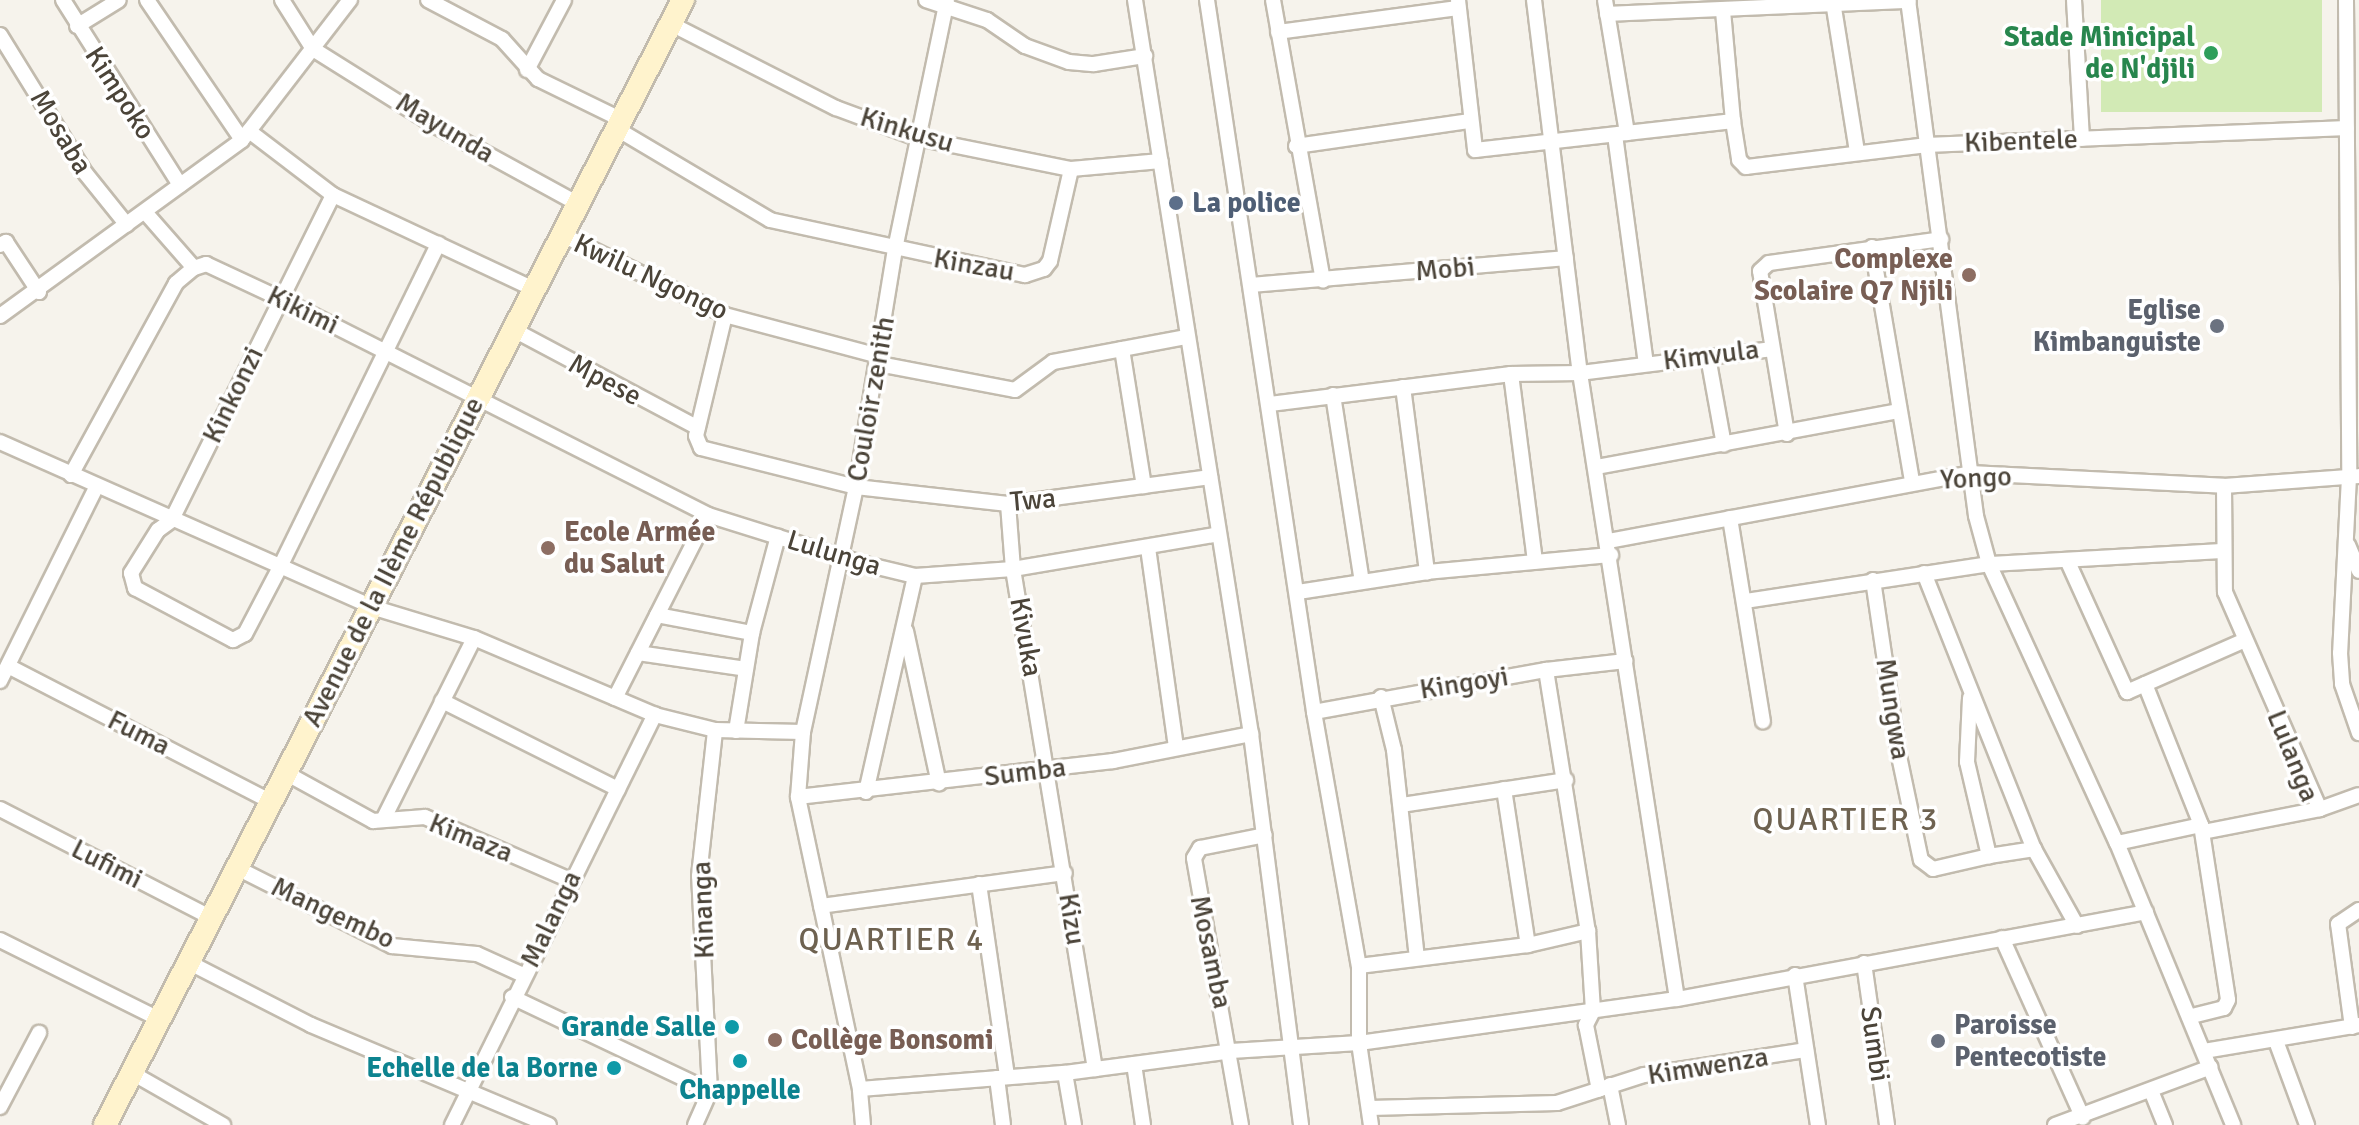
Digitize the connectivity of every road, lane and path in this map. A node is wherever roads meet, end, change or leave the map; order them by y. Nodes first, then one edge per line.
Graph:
1 (63, 0) edge
2 (119, 0) edge
3 (147, 0) edge
4 (282, 0) edge
5 (350, 0) edge
6 (428, 0) edge
7 (564, 0) edge
8 (926, 0) edge
9 (1135, 0) edge
10 (1207, 0) edge
11 (1273, 0) edge
12 (1534, 0) edge
13 (2074, 0) edge
14 (2346, 0) edge
15 (680, 1) edge
16 (1908, 1) edge
17 (946, 3) edge
18 (1458, 4) edge
19 (1606, 7) edge
20 (1834, 8) junction
21 (1723, 11) junction
22 (671, 24) junction
23 (77, 26) junction
24 (1278, 32) junction
25 (0, 35) edge
26 (313, 49) junction
27 (1145, 56) junction
28 (2353, 66) edge
29 (527, 70) junction
30 (1470, 121) junction
31 (1733, 121) junction
32 (618, 124) junction
33 (2347, 128) junction
34 (1621, 134) junction
35 (246, 136) junction
36 (917, 138) junction
37 (2082, 139) junction
38 (1550, 144) junction
39 (1927, 145) junction
40 (1296, 146) junction
41 (1857, 152) junction
42 (1161, 161) junction
43 (1071, 169) junction
44 (180, 185) junction
45 (2354, 185) edge
46 (333, 195) junction
47 (578, 204) junction
48 (145, 212) junction
49 (127, 225) junction
50 (563, 235) junction
51 (1941, 239) junction
52 (2, 240) edge
53 (438, 244) junction
54 (1872, 247) junction
55 (895, 249) junction
56 (1566, 258) junction
57 (194, 268) junction
58 (2354, 280) edge
59 (1323, 281) junction
60 (1252, 285) junction
61 (534, 289) junction
62 (39, 292) junction
63 (281, 299) junction
64 (725, 315) junction
65 (0, 316) edge
66 (514, 330) junction
67 (1187, 337) junction
68 (1122, 349) junction
69 (1772, 349) junction
70 (386, 350) junction
71 (1708, 357) junction
72 (879, 360) junction
73 (1646, 363) junction
74 (1580, 373) junction
75 (1511, 374) junction
76 (1403, 387) junction
77 (1333, 395) junction
78 (477, 400) junction
79 (1270, 404) junction
80 (1898, 411) junction
81 (698, 428) junction
82 (1787, 434) junction
83 (0, 442) edge
84 (1724, 445) junction
85 (1596, 467) junction
86 (1970, 473) junction
87 (71, 475) junction
88 (2354, 476) edge
89 (1210, 477) junction
90 (1912, 482) junction
91 (1144, 486) junction
92 (2224, 486) junction
93 (856, 487) junction
94 (96, 488) junction
95 (1008, 504) junction
96 (708, 515) junction
97 (1730, 518) junction
98 (172, 520) junction
99 (1219, 534) junction
100 (778, 536) junction
101 (2348, 544) junction
102 (1148, 548) junction
103 (1610, 548) junction
104 (2224, 551) junction
105 (842, 555) junction
106 (1535, 561) junction
107 (2068, 562) junction
108 (1989, 564) junction
109 (280, 567) junction
110 (1013, 569) junction
111 (2359, 571) edge
112 (1427, 572) junction
113 (1924, 573) junction
114 (915, 576) junction
115 (1873, 580) junction
116 (1362, 582) junction
117 (1298, 592) junction
118 (1745, 601) junction
119 (375, 608) junction
120 (657, 615) junction
121 (906, 630) junction
122 (752, 633) junction
123 (474, 638) junction
124 (2243, 641) junction
125 (638, 653) junction
126 (1625, 661) junction
127 (8, 666) junction
128 (746, 669) junction
129 (1546, 670) junction
130 (0, 681) edge
131 (2145, 684) junction
132 (1381, 697) junction
133 (615, 698) junction
134 (1970, 698) junction
135 (442, 701) junction
136 (1314, 712) junction
137 (655, 715) junction
138 (1763, 721) dead end
139 (715, 730) junction
140 (736, 731) junction
141 (803, 732) junction
142 (2359, 733) edge
143 (1251, 734) junction
144 (1176, 747) junction
145 (1049, 769) junction
146 (284, 772) junction
147 (1566, 780) junction
148 (939, 783) junction
149 (618, 789) junction
150 (1504, 789) junction
151 (866, 792) junction
152 (2359, 795) edge
153 (798, 797) junction
154 (269, 801) junction
155 (1401, 805) junction
156 (0, 809) edge
157 (2320, 809) junction
158 (384, 818) junction
159 (2202, 829) junction
160 (1265, 835) junction
161 (2117, 843) junction
162 (2034, 849) junction
163 (1989, 856) junction
164 (237, 868) junction
165 (1065, 873) junction
166 (570, 880) junction
167 (979, 884) junction
168 (821, 906) junction
169 (2359, 910) edge
170 (2146, 912) junction
171 (214, 919) junction
172 (2077, 926) junction
173 (1588, 931) junction
174 (2002, 938) junction
175 (0, 940) edge
176 (1528, 945) junction
177 (1417, 957) junction
178 (188, 962) junction
179 (1864, 963) junction
180 (1359, 966) junction
181 (523, 975) junction
182 (1795, 975) junction
183 (512, 997) junction
184 (1677, 999) junction
185 (1593, 1011) junction
186 (2189, 1017) junction
187 (159, 1019) junction
188 (2356, 1026) edge
189 (39, 1033) dead end
190 (2276, 1041) junction
191 (1359, 1043) junction
192 (1295, 1047) junction
193 (1806, 1050) junction
194 (1231, 1051) junction
195 (2204, 1051) junction
196 (1134, 1064) junction
197 (2211, 1067) junction
198 (1095, 1069) junction
199 (132, 1073) junction
200 (1065, 1073) junction
201 (1002, 1077) junction
202 (469, 1088) junction
203 (1604, 1088) junction
204 (860, 1089) junction
205 (710, 1091) junction
206 (2152, 1093) junction
207 (0, 1106) edge
208 (1370, 1108) junction
209 (1450, 1109) junction
210 (2083, 1118) junction
211 (105, 1125) edge
212 (223, 1125) edge
213 (452, 1125) edge
214 (549, 1125) edge
215 (695, 1125) edge
216 (863, 1125) edge
217 (1003, 1125) edge
218 (1074, 1125) edge
219 (1143, 1125) edge
220 (1241, 1125) edge
221 (1301, 1125) edge
222 (1371, 1125) edge
223 (1451, 1125) edge
224 (1618, 1125) edge
225 (1818, 1125) edge
226 (1887, 1125) edge
227 (2055, 1125) edge
228 (2165, 1125) edge
229 (2233, 1125) edge
230 (2307, 1125) edge

1 - 23 street, Kimpoko
2 - 23 street
3 - 35 street
4 - 26 street
5 - 26 street
6 - 29 street
7 - 29 street
8 - 17 street
9 - 27 street
10 - 60 street
11 - 24 street
12 - 38 street
13 - 37 street
14 - 28 street
15 - 22 street, Avenue de la IIème République
16 - 20 street
16 - 39 street
17 - 27 street
17 - 36 street, Couloir zenith
18 - 24 street
18 - 30 street
19 - 21 street
19 - 34 street
20 - 21 street
20 - 41 street
21 - 31 street
22 - 32 street, Avenue de la IIème République
22 - 36 street, Kinkusu
23 - 44 street, Kimpoko
24 - 40 street
25 - 49 street, Mosaba
26 - 35 street
26 - 47 street, Mayunda
27 - 42 street
28 - 33 street
29 - 32 street
30 - 38 street
30 - 40 street
31 - 34 street
31 - 41 street, Kibentele
32 - 47 street, Avenue de la IIème République
32 - 55 street
33 - 37 street, Kibentele
33 - 45 street
34 - 38 street
34 - 73 street
35 - 44 street
35 - 46 street
36 - 43 street, Kinkusu
36 - 55 street, Couloir zenith
37 - 39 street, Kibentele
38 - 56 street
39 - 41 street, Kibentele
39 - 51 street
40 - 59 street
42 - 43 street, Kinkusu
42 - 67 street
43 - 55 street, Kinzau
44 - 48 street
45 - 58 street
46 - 53 street
46 - 63 street, Kinkonzi
47 - 50 street, Avenue de la IIème République
48 - 49 street
48 - 57 street
49 - 62 street
50 - 61 street, Avenue de la IIème République
50 - 64 street, Kwilu Ngongo
51 - 54 street, Kimvula
51 - 86 street
52 - 62 street
53 - 61 street
53 - 70 street
54 - 69 street, Kimvula
54 - 80 street
55 - 72 street, Couloir zenith
56 - 59 street, Mobi
56 - 74 street
57 - 63 street, Kikimi
57 - 87 street
58 - 88 street
59 - 60 street, Mobi
60 - 79 street
61 - 66 street, Avenue de la IIème République
62 - 65 street
63 - 70 street, Kikimi
63 - 98 street, Kinkonzi
64 - 72 street, Kwilu Ngongo
64 - 81 street
66 - 78 street, Avenue de la IIème République
66 - 81 street, Mpese
67 - 68 street
67 - 89 street
68 - 72 street
68 - 91 street
69 - 71 street, Kimvula
69 - 82 street
70 - 78 street, Kikimi
70 - 109 street
71 - 73 street, Kimvula
71 - 84 street
72 - 93 street, Couloir zenith
73 - 74 street, Kimvula
74 - 75 street
74 - 85 street
75 - 76 street
75 - 106 street
76 - 77 street
76 - 112 street
77 - 79 street
77 - 116 street
78 - 96 street, Lulunga
78 - 119 street, Avenue de la IIème République
79 - 117 street
80 - 82 street
80 - 90 street
81 - 93 street, Mpese
82 - 84 street
83 - 87 street
84 - 85 street
85 - 103 street
86 - 90 street, Yongo
86 - 92 street, Yongo
86 - 108 street
87 - 94 street
88 - 92 street, Yongo
88 - 101 street
89 - 91 street, Twa
89 - 99 street
90 - 97 street, Yongo
91 - 95 street, Twa
92 - 104 street, Lulanga
93 - 95 street, Twa
93 - 105 street, Couloir zenith
94 - 98 street
94 - 127 street
95 - 110 street, Kivuka
96 - 100 street, Lulunga
96 - 120 street
97 - 103 street, Yongo
97 - 118 street
98 - 109 street
98 - 109 street, Kinkonzi
99 - 102 street, Lulunga
99 - 143 street
100 - 105 street, Lulunga
100 - 122 street
101 - 111 street
101 - 142 street
102 - 110 street, Lulunga
102 - 144 street
103 - 106 street, Yongo
103 - 126 street
104 - 107 street
104 - 124 street, Lulanga
105 - 114 street, Lulunga
105 - 141 street, Couloir zenith
106 - 112 street, Yongo
107 - 108 street
107 - 131 street
108 - 113 street
108 - 161 street
109 - 119 street
110 - 114 street, Lulunga
110 - 145 street, Kivuka
112 - 116 street, Yongo
113 - 115 street
113 - 134 street
114 - 121 street
115 - 118 street
115 - 163 street, Mungwa
116 - 117 street, Yongo
117 - 136 street
118 - 138 street
119 - 123 street
119 - 146 street, Avenue de la IIème République
120 - 122 street
120 - 125 street
121 - 148 street
121 - 151 street
122 - 128 street
123 - 133 street
123 - 135 street
124 - 131 street
124 - 157 street, Lulanga
125 - 128 street
125 - 133 street
126 - 129 street, Kingoyi
126 - 184 street
127 - 130 street
127 - 154 street, Fuma
128 - 140 street
129 - 132 street, Kingoyi
129 - 147 street, Kingoyi
131 - 159 street
132 - 136 street, Kingoyi
132 - 155 street, Kingoyi
133 - 137 street
134 - 162 street
134 - 163 street
135 - 149 street
135 - 158 street
136 - 180 street
137 - 139 street
137 - 149 street, Malanga
139 - 140 street
139 - 205 street, Kinanga
140 - 141 street
141 - 153 street, Couloir zenith
143 - 144 street, Sumba
143 - 160 street
144 - 145 street, Sumba
145 - 148 street, Sumba
145 - 165 street, Kizu
146 - 154 street, Avenue de la IIème République
146 - 158 street, Kimaza
147 - 150 street
147 - 173 street, Kingoyi
148 - 151 street, Sumba
149 - 166 street, Malanga
150 - 155 street
150 - 176 street
151 - 153 street, Sumba
152 - 157 street
153 - 168 street
154 - 164 street, Avenue de la IIème République
155 - 177 street, Kingoyi
156 - 171 street, Lufimi
157 - 159 street, Lulanga
158 - 166 street, Kimaza
159 - 161 street, Lulanga
159 - 186 street
160 - 192 street
160 - 194 street, Mosamba
161 - 170 street
162 - 163 street, Mungwa
162 - 172 street
164 - 171 street, Avenue de la IIème République
164 - 181 street, Mangembo
165 - 167 street
165 - 198 street, Kizu
166 - 181 street, Malanga
167 - 168 street
167 - 201 street
168 - 204 street
169 - 188 street
170 - 172 street
170 - 186 street
171 - 178 street, Avenue de la IIème République
172 - 174 street
173 - 176 street
173 - 185 street, Kingoyi
174 - 179 street
174 - 210 street
175 - 187 street
176 - 177 street
177 - 180 street
178 - 187 street, Avenue de la IIème République
178 - 202 street
179 - 182 street
179 - 226 street, Sumbi
180 - 191 street
181 - 183 street, Malanga
182 - 184 street
182 - 193 street
183 - 202 street, Malanga
183 - 205 street
184 - 185 street
185 - 191 street
185 - 203 street, Kimwenza
186 - 195 street
187 - 199 street, Avenue de la IIème République
188 - 190 street
189 - 207 street
190 - 195 street
190 - 230 street
191 - 192 street
191 - 208 street
192 - 194 street
192 - 221 street
193 - 203 street, Kimwenza
193 - 225 street
194 - 196 street
194 - 220 street, Mosamba
195 - 197 street
196 - 198 street
196 - 219 street
197 - 206 street
197 - 229 street
198 - 200 street
199 - 211 street, Avenue de la IIème République
199 - 212 street
200 - 201 street
200 - 218 street
201 - 204 street
201 - 217 street
202 - 213 street, Malanga
202 - 214 street
203 - 209 street, Kimwenza
203 - 224 street, Kimwenza
204 - 216 street
205 - 215 street, Kinanga
206 - 210 street
206 - 228 street
208 - 209 street, Kimwenza
208 - 222 street
209 - 223 street
210 - 227 street

